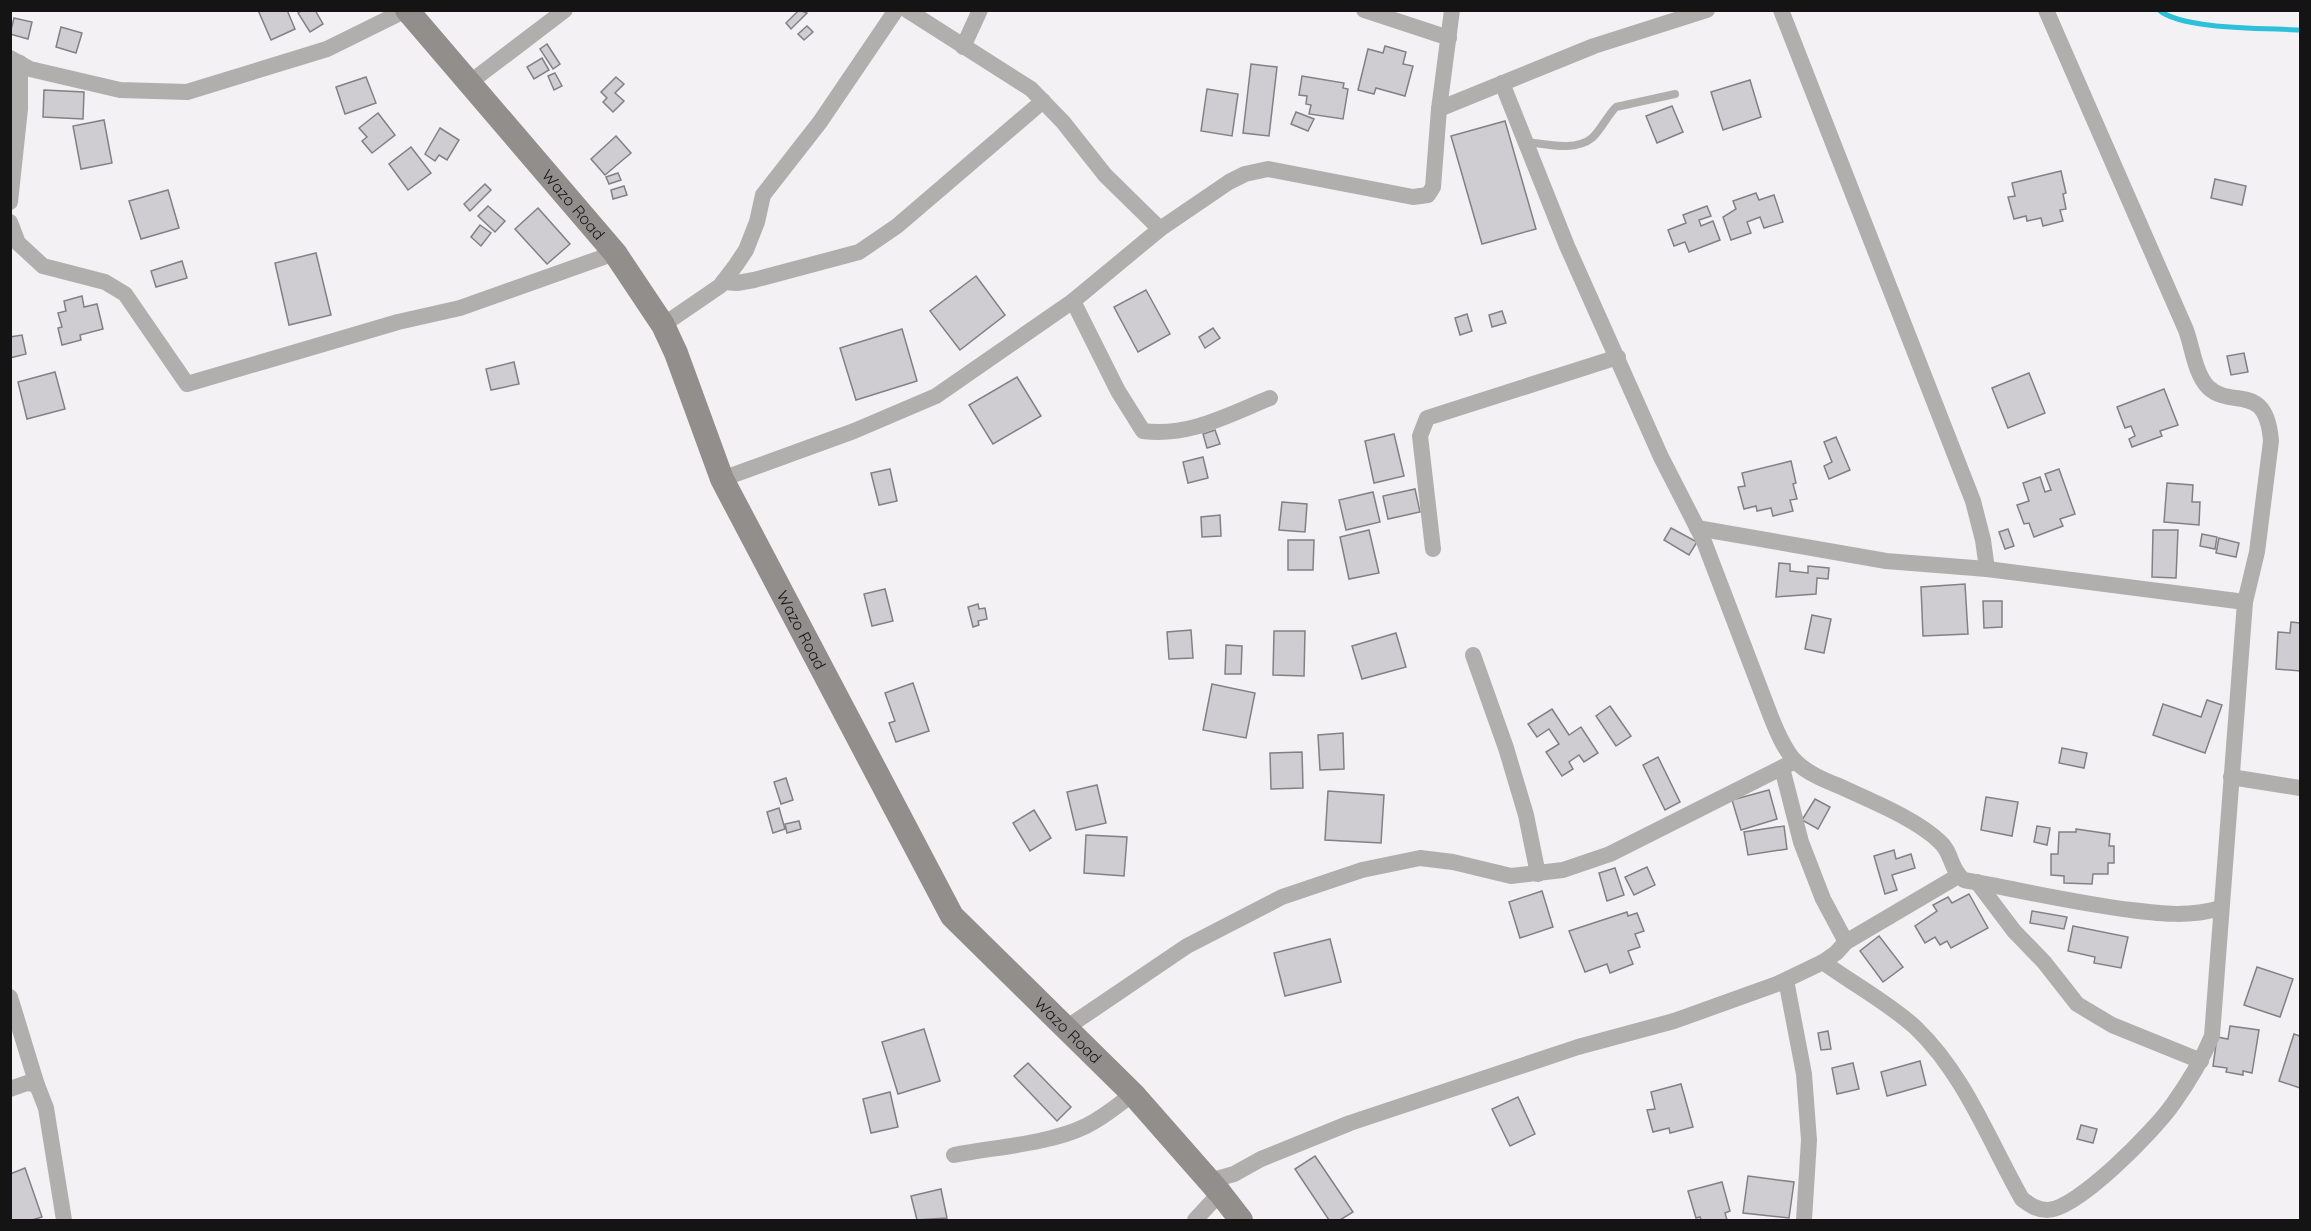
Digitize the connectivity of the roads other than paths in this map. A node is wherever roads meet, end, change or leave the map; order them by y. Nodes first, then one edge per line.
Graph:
1 (406, 10) edge
2 (565, 10) edge
3 (896, 10) edge
4 (907, 10) edge
5 (980, 10) edge
6 (1364, 10) edge
7 (1452, 10) edge
8 (1707, 10) edge
9 (1781, 10) edge
10 (2046, 10) edge
11 (1449, 38) junction
12 (963, 47) junction
13 (15, 60) edge
14 (469, 83) junction
15 (1502, 83) junction
16 (1675, 94) dead end
17 (1043, 101) junction
18 (1439, 109) junction
19 (1526, 142) junction
20 (10, 202) edge
21 (10, 222) edge
22 (1160, 229) junction
23 (615, 253) junction
24 (723, 282) junction
25 (1073, 301) junction
26 (663, 325) junction
27 (1617, 357) junction
28 (1270, 398) dead end
29 (722, 479) junction
30 (1697, 528) junction
31 (1433, 549) dead end
32 (1987, 569) junction
33 (2245, 602) junction
34 (1473, 655) dead end
35 (1789, 765) junction
36 (2301, 776) edge
37 (2231, 777) junction
38 (2293, 786) edge
39 (1538, 874) junction
40 (1958, 876) junction
41 (1977, 882) junction
42 (2221, 908) junction
43 (1846, 942) junction
44 (1822, 962) junction
45 (1786, 980) junction
46 (10, 997) edge
47 (1066, 1028) junction
48 (2201, 1061) junction
49 (37, 1085) junction
50 (10, 1089) edge
51 (1133, 1094) junction
52 (954, 1155) dead end
53 (1214, 1187) junction
54 (64, 1221) edge
55 (1195, 1221) edge
56 (1241, 1221) edge
57 (1803, 1221) edge

1 - 13 street
1 - 14 main road, Wazo Road
2 - 14 street
3 - 24 street
4 - 12 street
5 - 12 street
6 - 11 street
7 - 11 street
8 - 15 street
9 - 32 street
10 - 33 street
11 - 18 street
12 - 17 street
13 - 20 street
14 - 23 main road, Wazo Road
15 - 18 street
15 - 19 street
16 - 19 lane
17 - 22 street
17 - 24 street
18 - 22 street
19 - 27 street
21 - 23 street
22 - 25 street
23 - 26 main road, Wazo Road
24 - 26 street
25 - 28 street
25 - 29 street
26 - 29 main road, Wazo Road
27 - 30 street
27 - 31 street
29 - 47 main road, Wazo Road
30 - 32 street
30 - 35 street
32 - 33 street
33 - 37 street
34 - 39 street
35 - 39 street
35 - 40 street
35 - 43 street
36 - 38 street
37 - 38 street
37 - 42 street
39 - 47 street
40 - 41 street
40 - 43 street
41 - 42 street
41 - 48 street
42 - 48 street
43 - 44 street
44 - 45 street
44 - 48 street
45 - 53 street
45 - 57 street
46 - 49 street
47 - 51 main road, Wazo Road
49 - 50 street
49 - 54 street
51 - 52 street
51 - 53 main road, Wazo Road
53 - 55 street
53 - 56 main road, Wazo Road

